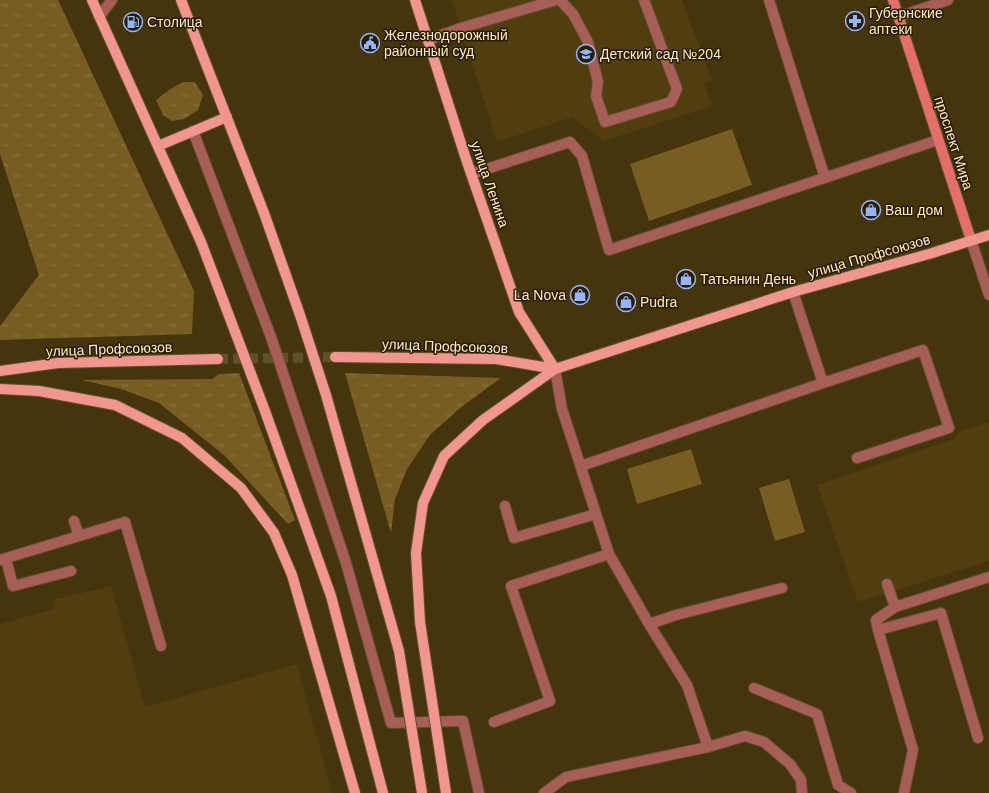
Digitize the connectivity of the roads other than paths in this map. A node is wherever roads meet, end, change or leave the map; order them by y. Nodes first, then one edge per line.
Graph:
1 (92, 0) edge
2 (112, 0) edge
3 (181, 0) edge
4 (415, 0) edge
5 (556, 0) edge
6 (560, 0) edge
7 (644, 0) edge
8 (769, 0) edge
9 (893, 0) edge
10 (948, 0) edge
11 (99, 17) junction
12 (898, 17) junction
13 (428, 40) junction
14 (227, 117) junction
15 (193, 131) junction
16 (938, 140) junction
17 (158, 146) junction
18 (471, 174) junction
19 (825, 178) junction
20 (989, 234) edge
21 (971, 240) junction
22 (793, 292) junction
23 (989, 295) edge
24 (335, 357) tunnel mouth
25 (218, 359) tunnel mouth
26 (555, 369) junction
27 (0, 371) edge
28 (823, 383) junction
29 (0, 389) edge
30 (857, 458) dead end
31 (581, 466) junction
32 (505, 506) dead end
33 (596, 514) junction
34 (74, 521) dead end
35 (79, 536) junction
36 (609, 554) junction
37 (3, 560) edge
38 (71, 571) dead end
39 (989, 577) edge
40 (887, 584) dead end
41 (782, 588) dead end
42 (895, 607) junction
43 (649, 624) junction
44 (878, 630) junction
45 (160, 646) dead end
46 (754, 688) dead end
47 (494, 722) dead end
48 (978, 738) dead end
49 (708, 747) junction
50 (355, 793) edge
51 (383, 793) edge
52 (422, 793) edge
53 (446, 793) edge
54 (479, 793) edge
55 (544, 793) edge
56 (802, 793) edge
57 (851, 793) edge
58 (904, 793) edge

1 - 11 main road
2 - 11 street
3 - 14 main road
4 - 13 main road, улица Ленина
5 - 13 street
6 - 7 street
8 - 19 street
9 - 12 main road, проспект Мира
10 - 12 street
11 - 17 main road
12 - 16 main road, проспект Мира
13 - 18 main road, улица Ленина
14 - 15 main road
14 - 52 main road, bridge
15 - 17 main road
15 - 54 street
16 - 19 street
16 - 21 main road, проспект Мира
17 - 51 main road, bridge
18 - 19 street
18 - 26 main road, улица Ленина
20 - 21 main road, улица Профсоюзов
21 - 22 main road, улица Профсоюзов
21 - 23 street, проспект Мира
22 - 26 main road, улица Профсоюзов
22 - 28 street
24 - 26 main road, улица Профсоюзов
25 - 27 main road, улица Профсоюзов
26 - 31 street
26 - 53 main road, bridge
28 - 30 street
28 - 31 street
29 - 50 main road
31 - 33 street
32 - 33 street
33 - 36 street
34 - 35 street
35 - 37 street
35 - 45 street
36 - 43 street
36 - 47 street
37 - 38 street
39 - 42 street
40 - 42 street
41 - 43 street
42 - 44 street
43 - 49 street
44 - 48 street
44 - 58 street
46 - 57 street
49 - 55 street
49 - 56 street

